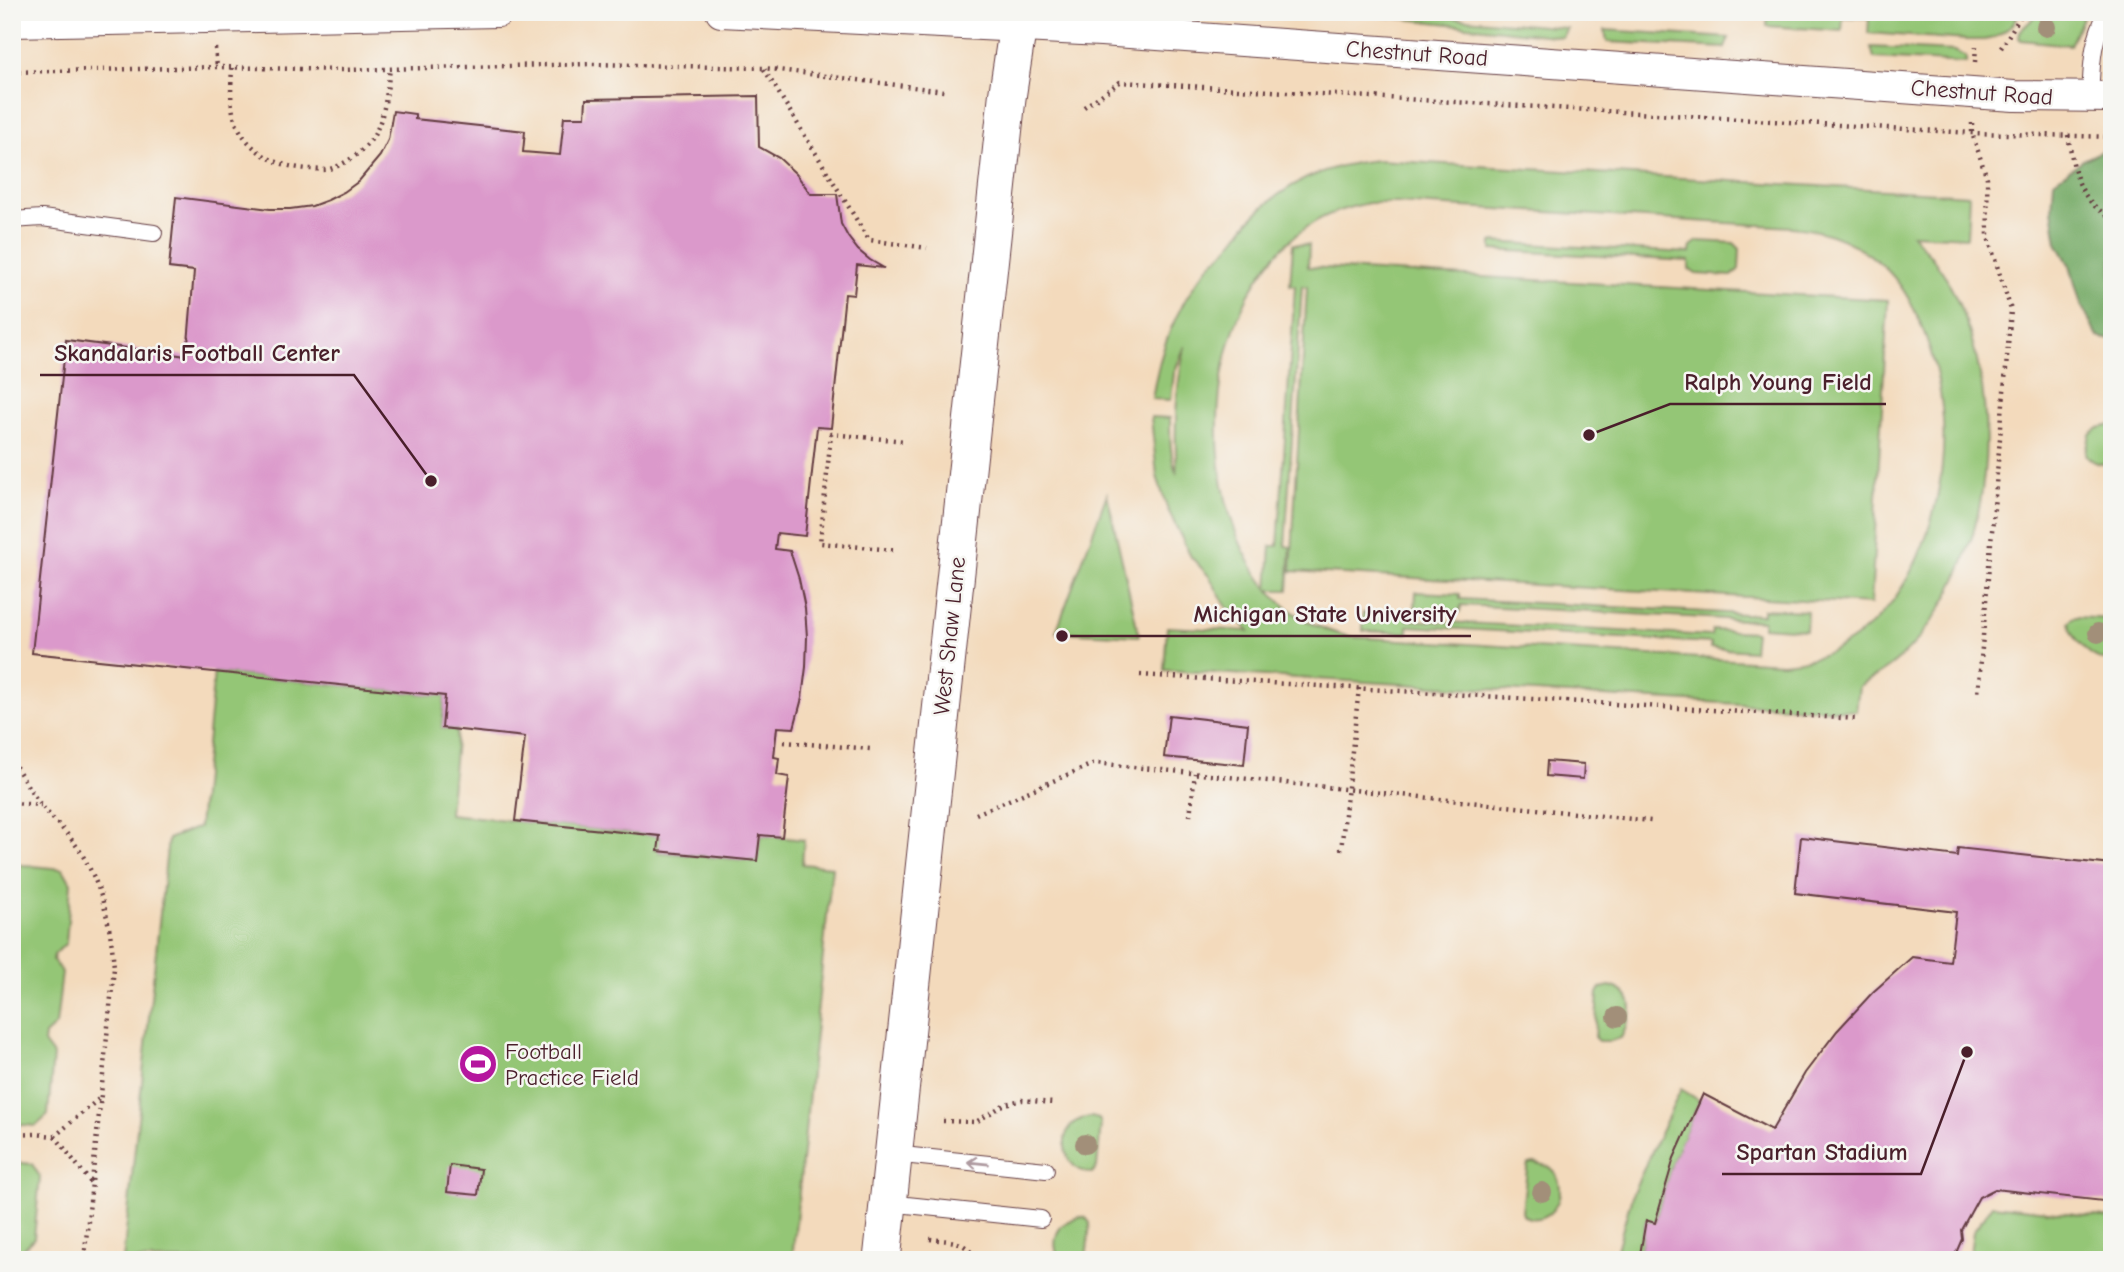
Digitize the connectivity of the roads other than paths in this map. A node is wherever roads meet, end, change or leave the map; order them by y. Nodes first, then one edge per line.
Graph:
1 (498, 12) edge
2 (721, 12) edge
3 (2107, 12) edge
4 (262, 15) edge
5 (171, 16) edge
6 (1019, 20) edge
7 (12, 22) edge
8 (2101, 97) edge
9 (12, 220) edge
10 (154, 233) dead end
11 (893, 1154) junction
12 (1046, 1170) dead end
13 (888, 1203) junction
14 (1041, 1219) dead end
15 (882, 1260) edge

1 - 4 street
2 - 6 street, Chestnut Road
3 - 8 lane
4 - 5 street
5 - 7 street
6 - 8 street, Chestnut Road
6 - 11 street, West Shaw Lane
9 - 10 lane
12 -> 11 lane
11 - 13 street, West Shaw Lane
13 - 14 lane
13 - 15 street, West Shaw Lane

